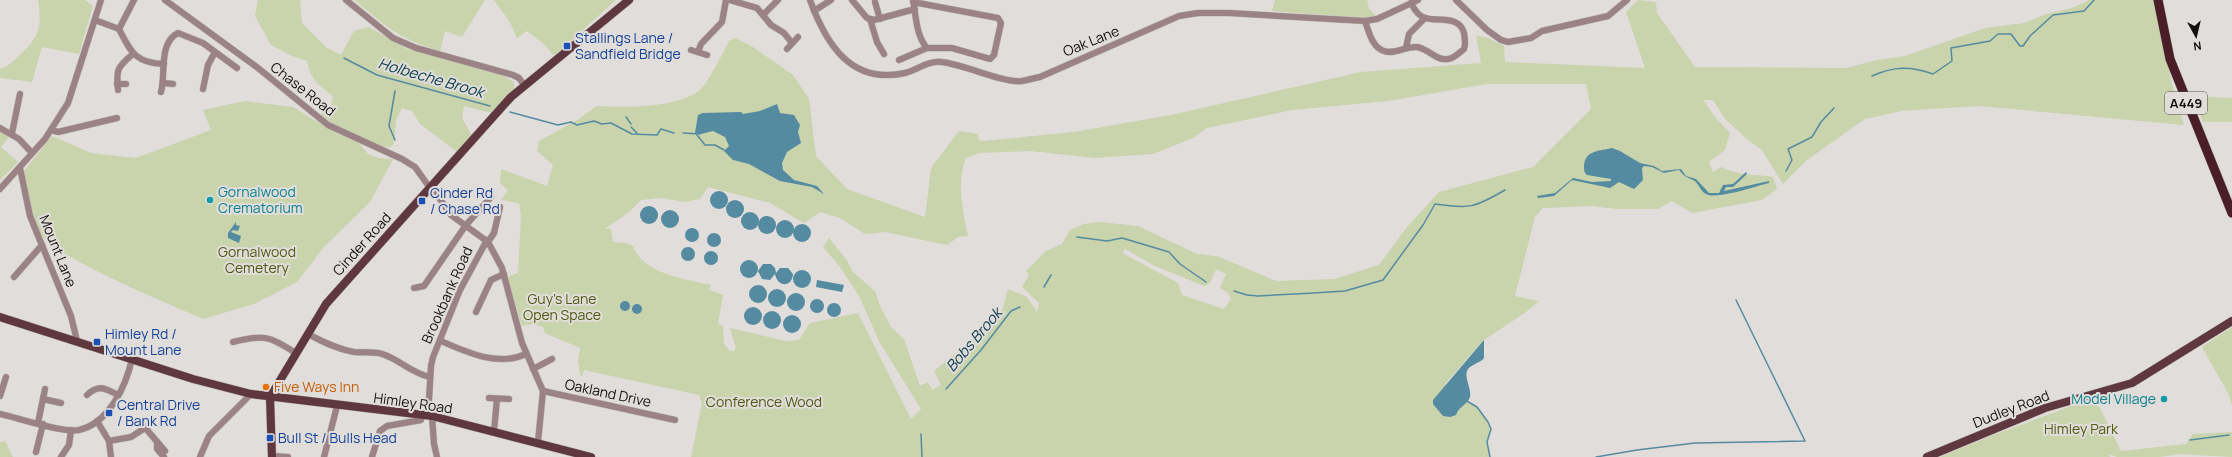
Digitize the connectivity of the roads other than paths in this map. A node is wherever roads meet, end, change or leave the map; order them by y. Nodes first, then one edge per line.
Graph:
1 (101, 0) edge
2 (134, 0) edge
3 (165, 0) edge
4 (346, 0) edge
5 (628, 0) edge
6 (726, 0) edge
7 (730, 0) edge
8 (778, 0) edge
9 (810, 0) edge
10 (831, 0) edge
11 (852, 0) edge
12 (1418, 0) edge
13 (1456, 0) edge
14 (1628, 0) edge
15 (2158, 0) edge
16 (913, 1) edge
17 (875, 2) dead end
18 (821, 3) edge
19 (1411, 3) junction
20 (915, 9) junction
21 (814, 11) junction
22 (764, 14) junction
23 (1425, 18) junction
24 (870, 19) junction
25 (880, 19) junction
26 (95, 20) junction
27 (1365, 21) junction
28 (119, 29) junction
29 (798, 38) dead end
30 (792, 43) junction
31 (927, 48) junction
32 (1406, 48) junction
33 (787, 49) dead end
34 (691, 50) dead end
35 (215, 52) junction
36 (698, 52) junction
37 (133, 54) junction
38 (707, 54) dead end
39 (884, 54) dead end
40 (898, 60) dead end
41 (164, 64) junction
42 (237, 68) dead end
43 (197, 80) dead end
44 (164, 82) junction
45 (204, 82) junction
46 (126, 84) dead end
47 (173, 84) dead end
48 (524, 85) junction
49 (203, 89) dead end
50 (161, 92) dead end
51 (20, 94) dead end
52 (117, 118) dead end
53 (0, 128) edge
54 (52, 130) junction
55 (12, 133) junction
56 (32, 153) junction
57 (20, 168) junction
58 (431, 187) junction
59 (0, 188) edge
60 (491, 197) dead end
61 (500, 207) dead end
62 (2232, 213) edge
63 (466, 225) junction
64 (487, 241) junction
65 (42, 245) junction
66 (504, 274) junction
67 (14, 277) dead end
68 (414, 288) dead end
69 (479, 309) dead end
70 (0, 317) edge
71 (2232, 321) edge
72 (308, 334) junction
73 (441, 341) junction
74 (77, 342) junction
75 (239, 348) dead end
76 (296, 354) junction
77 (526, 354) junction
78 (553, 358) dead end
79 (132, 359) junction
80 (533, 369) junction
81 (430, 376) junction
82 (6, 378) dead end
83 (45, 389) dead end
84 (543, 392) junction
85 (118, 394) junction
86 (251, 394) junction
87 (86, 395) dead end
88 (0, 396) edge
89 (270, 397) junction
90 (489, 398) dead end
91 (43, 399) junction
92 (497, 399) junction
93 (509, 399) dead end
94 (61, 402) dead end
95 (337, 406) junction
96 (0, 414) edge
97 (427, 416) junction
98 (97, 421) junction
99 (670, 421) dead end
100 (40, 424) junction
101 (71, 430) junction
102 (494, 431) junction
103 (109, 441) junction
104 (538, 442) junction
105 (36, 452) dead end
106 (164, 454) edge
107 (272, 456) edge
108 (374, 456) edge
109 (61, 457) edge
110 (111, 457) edge
111 (200, 457) edge
112 (288, 457) edge
113 (324, 457) edge
114 (437, 457) edge
115 (591, 457) edge
116 (1927, 457) edge

1 - 26 street
2 - 28 street
3 - 58 street, Chase Road
4 - 48 street
5 - 48 main road, Cinder Road
6 - 36 street
7 - 22 street
8 - 22 street
9 - 21 street, Oak Lane
10 - 18 street
11 - 24 street
12 - 19 street, Oak Lane
13 - 14 street
15 - 62 highway, A449
16 - 20 street
16 - 31 street
17 - 25 street
18 - 21 street
19 - 23 street
19 - 27 street, Oak Lane
20 - 25 street
20 - 31 street
21 - 27 street, Oak Lane
22 - 30 street
23 - 32 street
23 - 32 street
24 - 25 street
24 - 39 street
26 - 28 street
26 - 54 street
27 - 32 street
28 - 37 street
29 - 30 street
30 - 33 street
31 - 40 street
34 - 36 street
35 - 41 street
35 - 42 street
35 - 45 street
36 - 38 street
37 - 41 street
37 - 46 street
41 - 44 street
43 - 45 street
44 - 47 street
44 - 50 street
45 - 49 street
48 - 58 main road, Cinder Road
51 - 55 street
52 - 54 street
53 - 55 street
54 - 56 street
55 - 56 street
56 - 57 street
57 - 59 street
57 - 65 street, Mount Lane
58 - 63 street, Brookbank Road
58 - 72 main road, Cinder Road
60 - 63 street
61 - 64 street
63 - 64 street, Brookbank Road
63 - 68 street
64 - 66 street
64 - 73 street, Brookbank Road
65 - 67 street
65 - 74 street, Mount Lane
66 - 69 street
66 - 77 street
70 - 74 main road, Himley Road
71 - 116 main road, Dudley Road
72 - 76 main road, Cinder Road
72 - 81 street
73 - 77 street
73 - 81 street, Brookbank Road
74 - 79 main road, Himley Road
75 - 76 street
76 - 89 main road, Cinder Road
77 - 80 street
78 - 80 street
79 - 85 street
79 - 86 main road, Himley Road
80 - 84 street
81 - 97 street, Brookbank Road
82 - 88 street
83 - 91 street
84 - 99 street, Oakland Drive
84 - 104 street
85 - 87 street
85 - 98 street
86 - 89 main road, Himley Road
86 - 111 street
89 - 95 main road, Himley Road
89 - 107 main road
90 - 92 street
91 - 94 street
91 - 100 street
92 - 93 street
92 - 102 street
95 - 97 main road, Himley Road
95 - 113 street
96 - 100 street
97 - 102 main road, Himley Road
97 - 108 street
97 - 114 street, Brookbank Road
98 - 101 street
98 - 103 street
100 - 101 street
100 - 105 street
101 - 109 street
102 - 104 main road, Himley Road
103 - 106 street
103 - 110 street
104 - 115 main road, Himley Road
107 - 112 street

